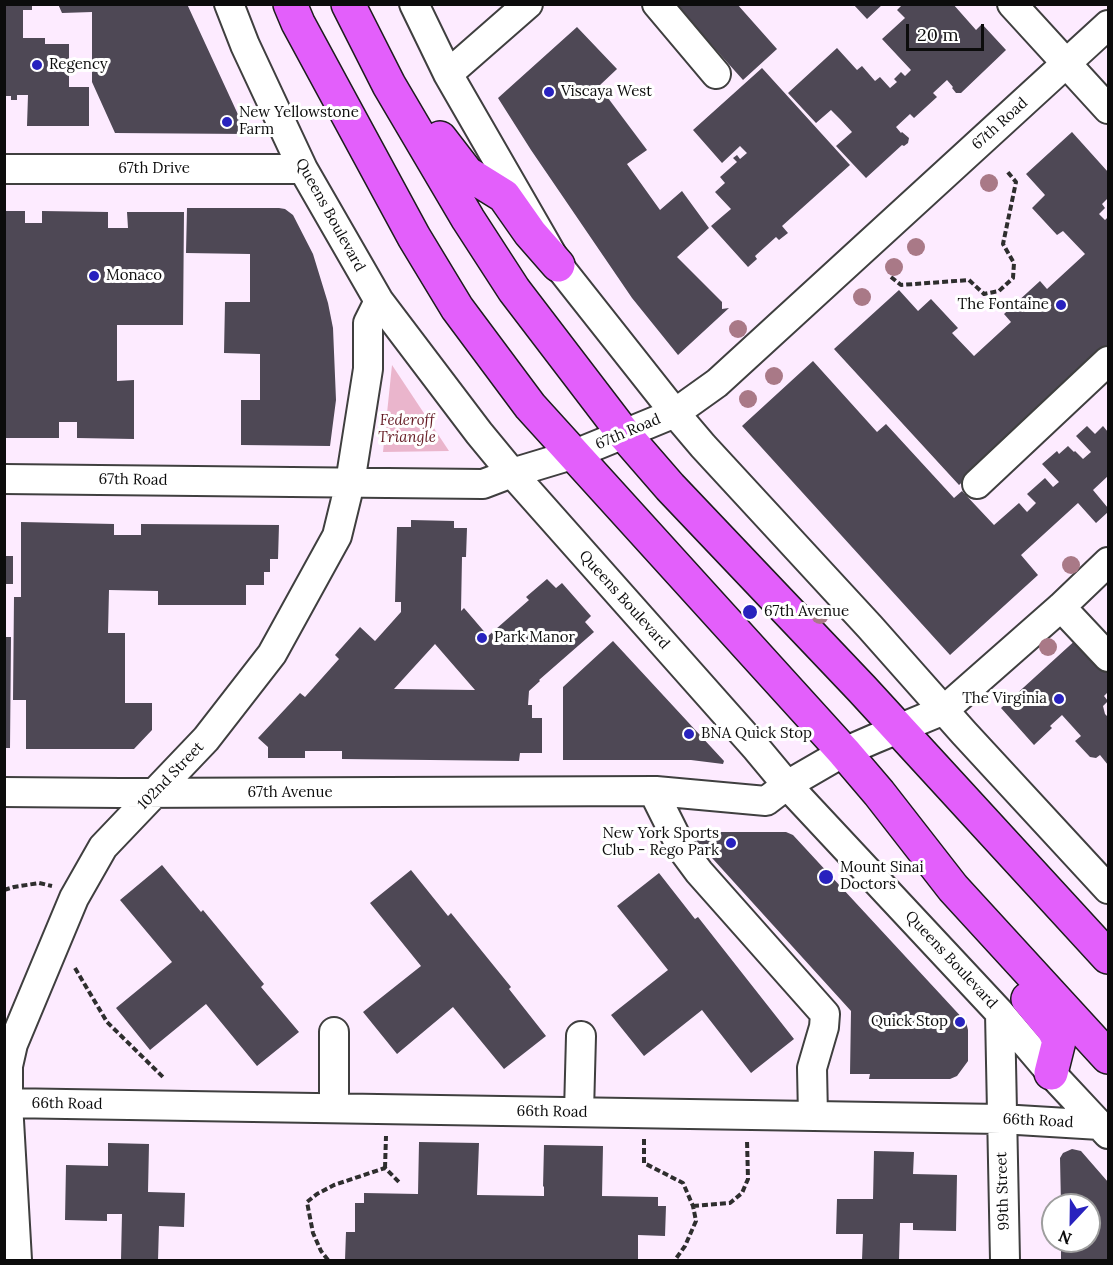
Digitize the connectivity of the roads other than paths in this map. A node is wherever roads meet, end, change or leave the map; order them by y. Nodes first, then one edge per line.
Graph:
1 (229, 4) edge
2 (290, 4) edge
3 (348, 4) edge
4 (414, 4) edge
5 (528, 4) edge
6 (657, 4) edge
7 (1012, 4) edge
8 (1108, 25) edge
9 (1066, 63) junction
10 (448, 74) junction
11 (716, 74) dead end
12 (389, 85) junction
13 (1108, 109) edge
14 (4, 169) edge
15 (303, 169) junction
16 (558, 265) junction
17 (379, 301) junction
18 (1108, 361) edge
19 (675, 412) junction
20 (624, 434) junction
21 (575, 454) junction
22 (512, 473) junction
23 (4, 479) edge
24 (350, 483) junction
25 (977, 484) dead end
26 (1108, 562) edge
27 (1061, 607) junction
28 (1108, 657) edge
29 (944, 710) junction
30 (898, 729) junction
31 (844, 752) junction
32 (787, 785) junction
33 (653, 791) junction
34 (4, 792) edge
35 (155, 793) junction
36 (953, 888) junction
37 (1108, 889) edge
38 (1108, 957) edge
39 (1000, 1013) junction
40 (334, 1032) dead end
41 (581, 1035) dead end
42 (1108, 1056) edge
43 (1051, 1073) junction
44 (6, 1103) edge
45 (334, 1108) junction
46 (579, 1112) junction
47 (813, 1116) junction
48 (1001, 1119) junction
49 (1104, 1129) edge
50 (17, 1260) edge
51 (1005, 1260) edge

1 - 15 street, Queens Boulevard
2 - 21 main road
3 - 12 main road
4 - 10 street
5 - 10 street
6 - 11 street
7 - 9 street
8 - 9 street, 67th Road
9 - 13 street
9 - 19 street, 67th Road
10 - 16 street
12 - 16 main road
12 - 20 main road
14 - 15 street, 67th Drive
15 - 17 street, Queens Boulevard
16 - 19 street
17 - 22 street, Queens Boulevard
17 - 24 street, 102nd Street
18 - 25 street
19 - 20 street, 67th Road
19 - 29 street
20 - 21 street, 67th Road
20 - 30 main road
21 - 22 street, 67th Road
21 - 31 main road
22 - 24 street, 67th Road
22 - 32 street, Queens Boulevard
23 - 24 street, 67th Road
24 - 35 street, 102nd Street
26 - 27 street, 67th Avenue
27 - 28 street
27 - 29 street, 67th Avenue
29 - 30 street, 67th Avenue
29 - 37 street
30 - 31 street, 67th Avenue
30 - 38 main road
31 - 32 street, 67th Avenue
31 - 36 main road
32 - 33 street, 67th Avenue
32 - 39 street, Queens Boulevard
33 - 35 street, 67th Avenue
33 - 47 street
34 - 35 street, 67th Avenue
35 - 44 street, 102nd Street
36 - 42 main road
36 - 43 main road
39 - 43 street, Queens Boulevard
39 - 48 street, 99th Street
40 - 45 street
41 - 46 street
43 - 49 street, Queens Boulevard
44 - 45 street, 66th Road
44 - 50 street, 102nd Street
45 - 46 street, 66th Road
46 - 47 street, 66th Road
47 - 48 street, 66th Road
48 - 49 street, 66th Road
48 - 51 street, 99th Street

